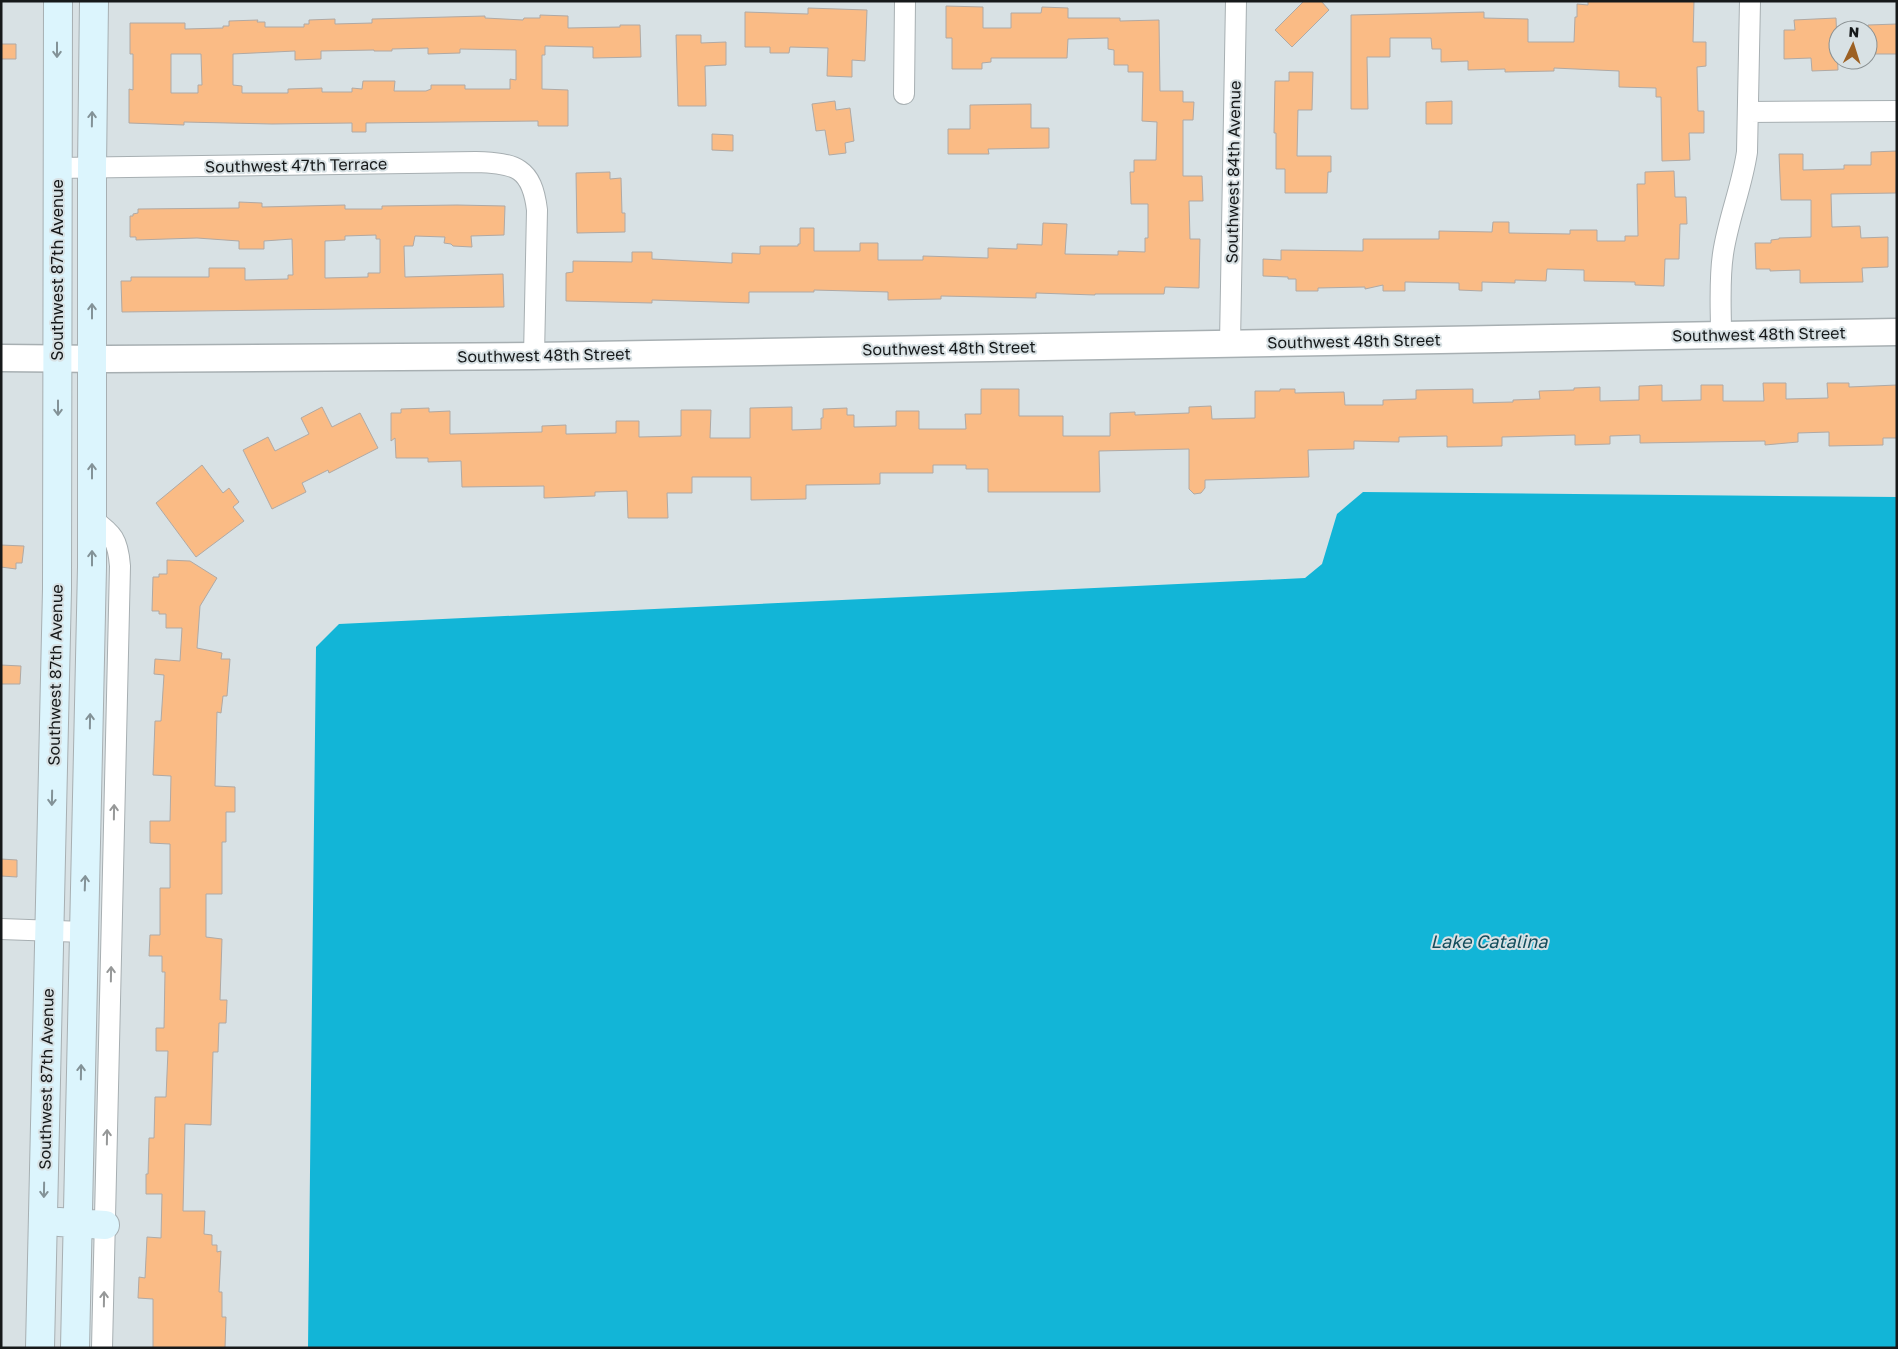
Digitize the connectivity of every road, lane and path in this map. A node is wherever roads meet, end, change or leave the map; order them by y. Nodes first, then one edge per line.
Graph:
1 (58, 1) edge
2 (94, 1) edge
3 (905, 1) edge
4 (1236, 1) edge
5 (1750, 1) edge
6 (904, 94) dead end
7 (1897, 111) edge
8 (1748, 112) junction
9 (56, 168) junction
10 (92, 168) junction
11 (1897, 332) edge
12 (1721, 335) junction
13 (1230, 343) junction
14 (534, 356) junction
15 (1, 358) edge
16 (57, 359) junction
17 (92, 359) junction
18 (92, 519) junction
19 (1, 930) edge
20 (48, 931) junction
21 (84, 932) junction
22 (43, 1221) junction
23 (78, 1223) junction
24 (106, 1225) junction
25 (40, 1348) edge
26 (75, 1348) edge
27 (102, 1348) edge

1 -> 9 main road, Southwest 87th Avenue
10 -> 2 main road
3 - 6 street
4 - 13 street, Southwest 84th Avenue
5 - 8 street
7 - 8 street
8 - 12 street
9 - 10 street, Southwest 47th Terrace
9 - 16 main road, Southwest 87th Avenue
10 - 14 street, Southwest 47th Terrace
17 -> 10 main road
11 - 12 street, Southwest 48th Street
12 - 13 street, Southwest 48th Street
13 - 14 street, Southwest 48th Street
14 - 17 street, Southwest 48th Street
15 - 16 street, Southwest 48th Street
16 - 17 street, Southwest 48th Street
16 -> 20 main road, Southwest 87th Avenue
18 -> 17 main road
21 -> 18 main road
24 -> 18 street
19 - 20 street
20 - 21 street
20 -> 22 main road, Southwest 87th Avenue
23 -> 21 main road
22 - 23 main road
22 - 25 main road, Southwest 87th Avenue
23 - 24 main road
23 - 26 main road
27 -> 24 street

